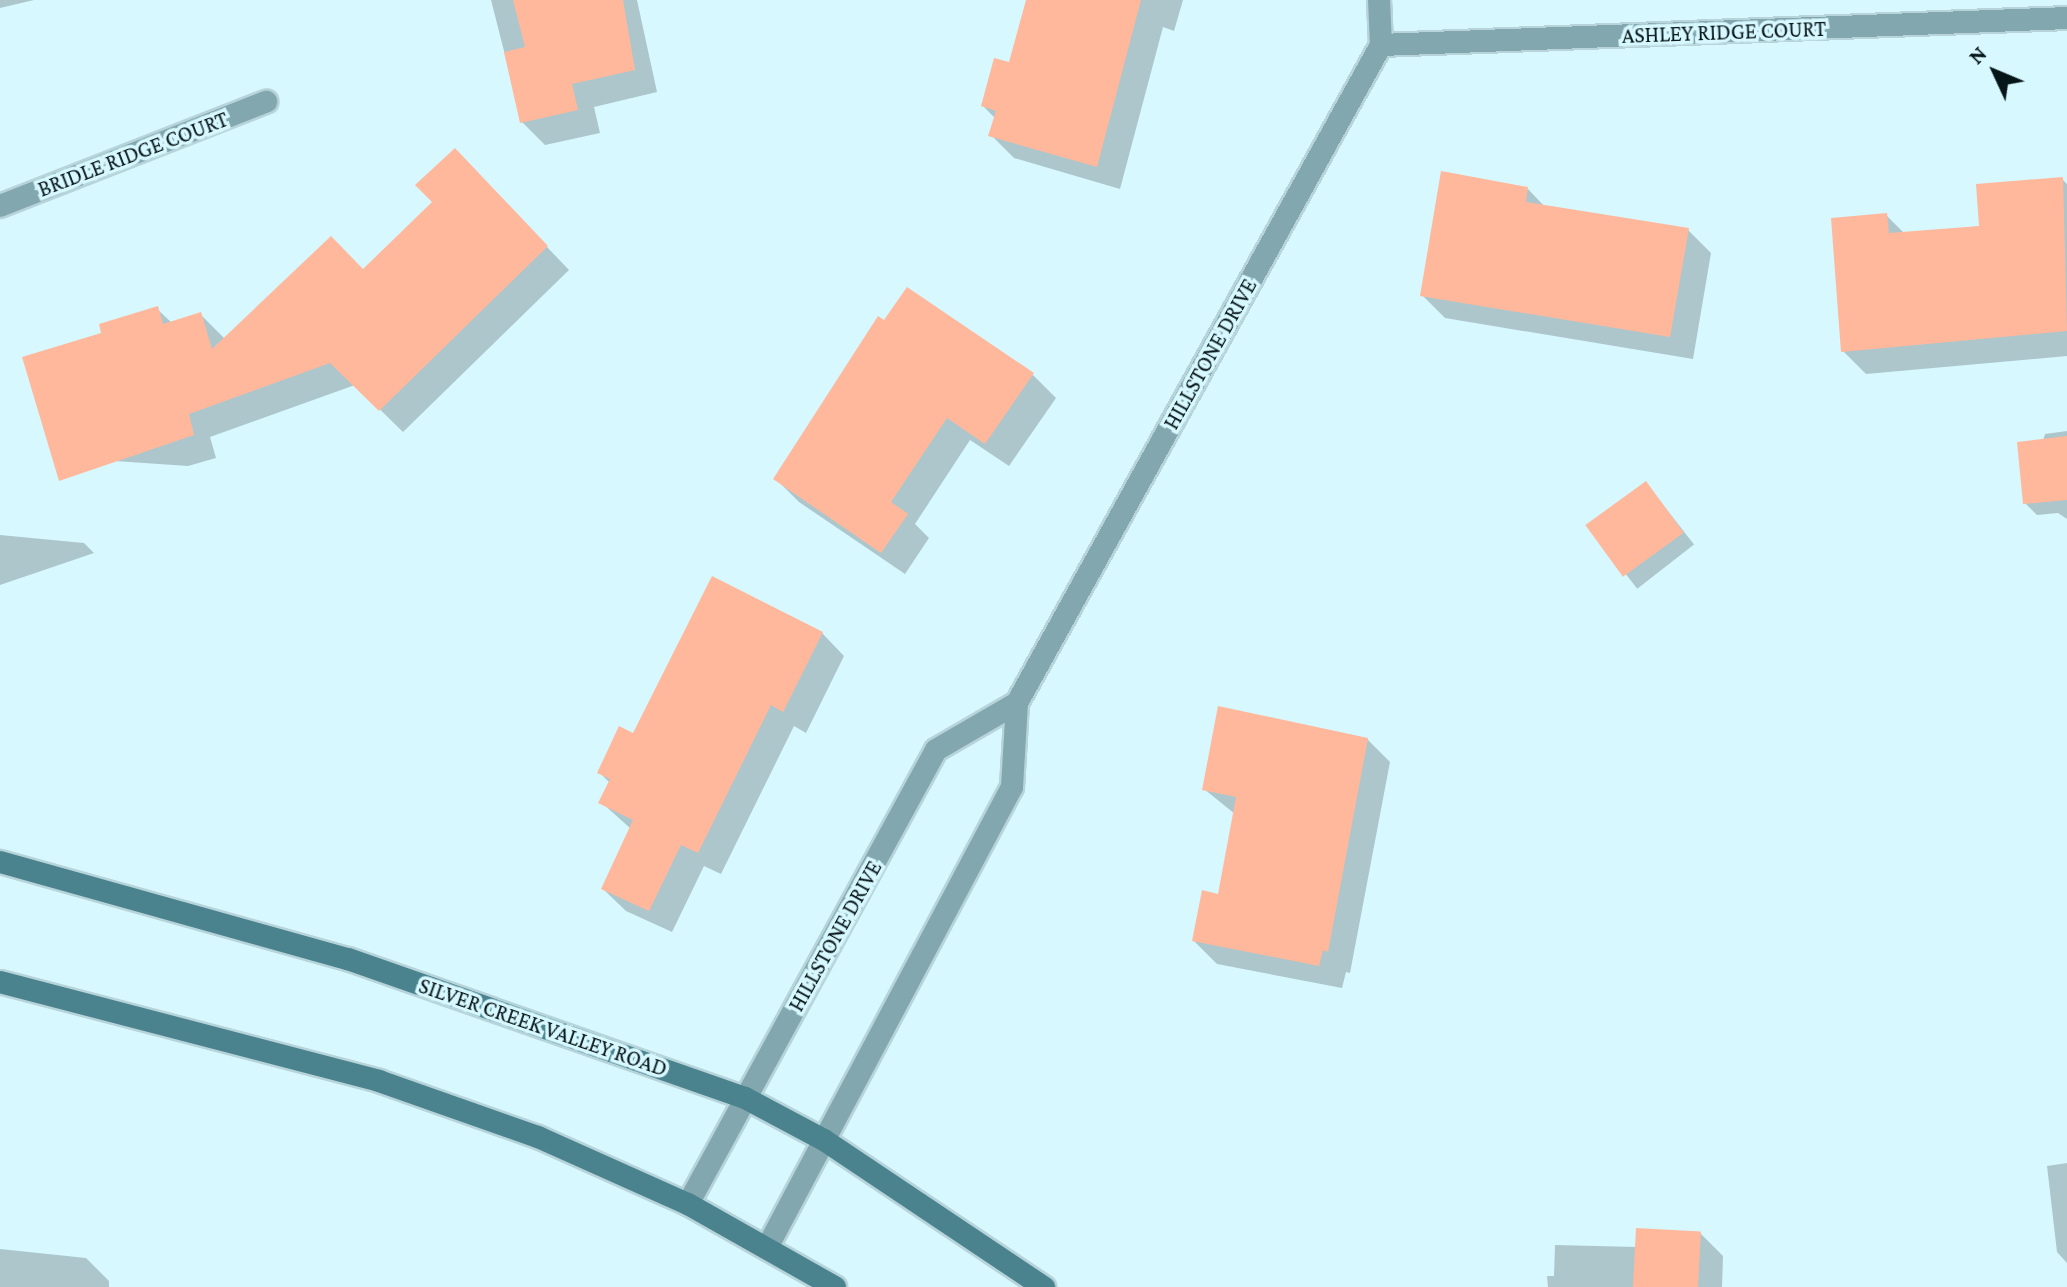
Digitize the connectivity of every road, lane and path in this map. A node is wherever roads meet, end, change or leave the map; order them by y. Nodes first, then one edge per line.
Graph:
1 (1379, 0) edge
2 (2067, 18) edge
3 (1381, 45) junction
4 (266, 102) dead end
5 (0, 206) edge
6 (1017, 703) junction
7 (0, 862) edge
8 (0, 982) edge
9 (745, 1098) junction
10 (824, 1140) junction
11 (688, 1204) junction
12 (768, 1246) junction
13 (835, 1287) edge
14 (1044, 1287) edge

1 - 3 street
2 - 3 street, ASHLEY RIDGE COURT
3 - 6 street, HILLSTONE DRIVE
4 - 5 street, BRIDLE RIDGE COURT
6 - 9 street, HILLSTONE DRIVE
6 - 10 street, HILLSTONE DRIVE
7 - 9 main road, SILVER CREEK VALLEY ROAD
8 - 11 main road
9 - 10 main road, SILVER CREEK VALLEY ROAD
9 - 11 street, HILLSTONE DRIVE
10 - 12 street, HILLSTONE DRIVE
10 - 14 main road, SILVER CREEK VALLEY ROAD
11 - 12 main road
12 - 13 main road

